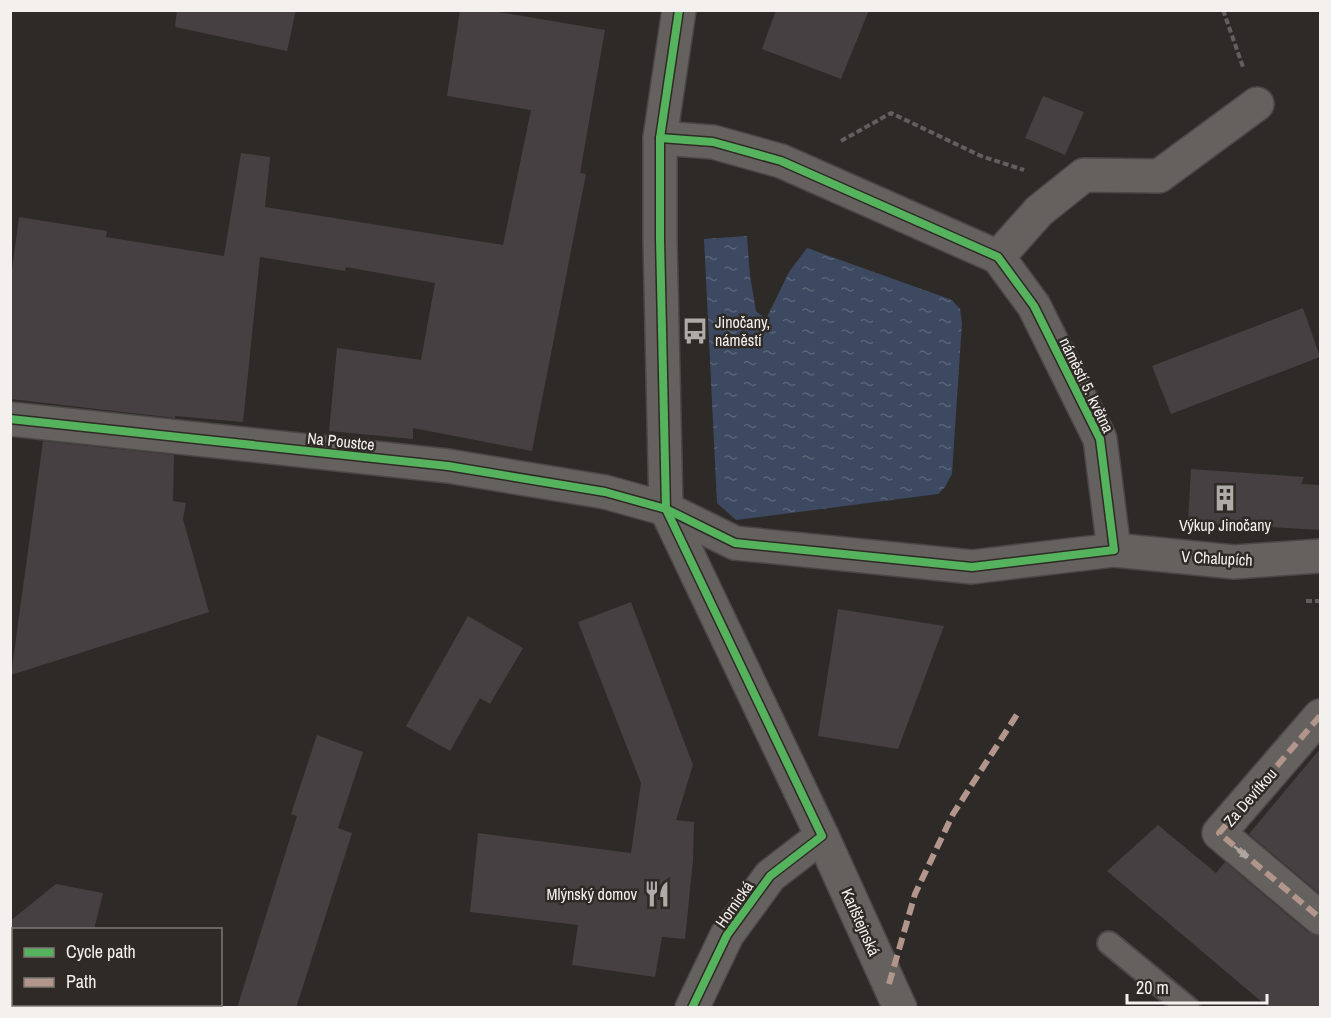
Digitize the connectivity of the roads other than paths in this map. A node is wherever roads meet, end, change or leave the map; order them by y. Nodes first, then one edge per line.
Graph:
1 (679, 10) edge
2 (1257, 104) road end
3 (660, 138) junction
4 (998, 257) junction
5 (10, 419) edge
6 (666, 509) junction
7 (1114, 550) junction
8 (1320, 556) edge
9 (1320, 716) edge
10 (822, 836) junction
11 (1320, 918) edge
12 (1109, 943) dead end
13 (692, 1008) edge
14 (900, 1008) edge
15 (1188, 1008) edge

1 - 3 street
2 - 4 street
3 - 4 street, náměstí 5. května
3 - 6 street
4 - 7 street, náměstí 5. května
5 - 6 street, Na Poustce
6 - 7 street
6 - 10 street
7 - 8 street, V Chalupích
9 -> 11 street, Za Devítkou
10 - 13 street, Hornická
10 - 14 street, Karlštejnská
12 - 15 lane

